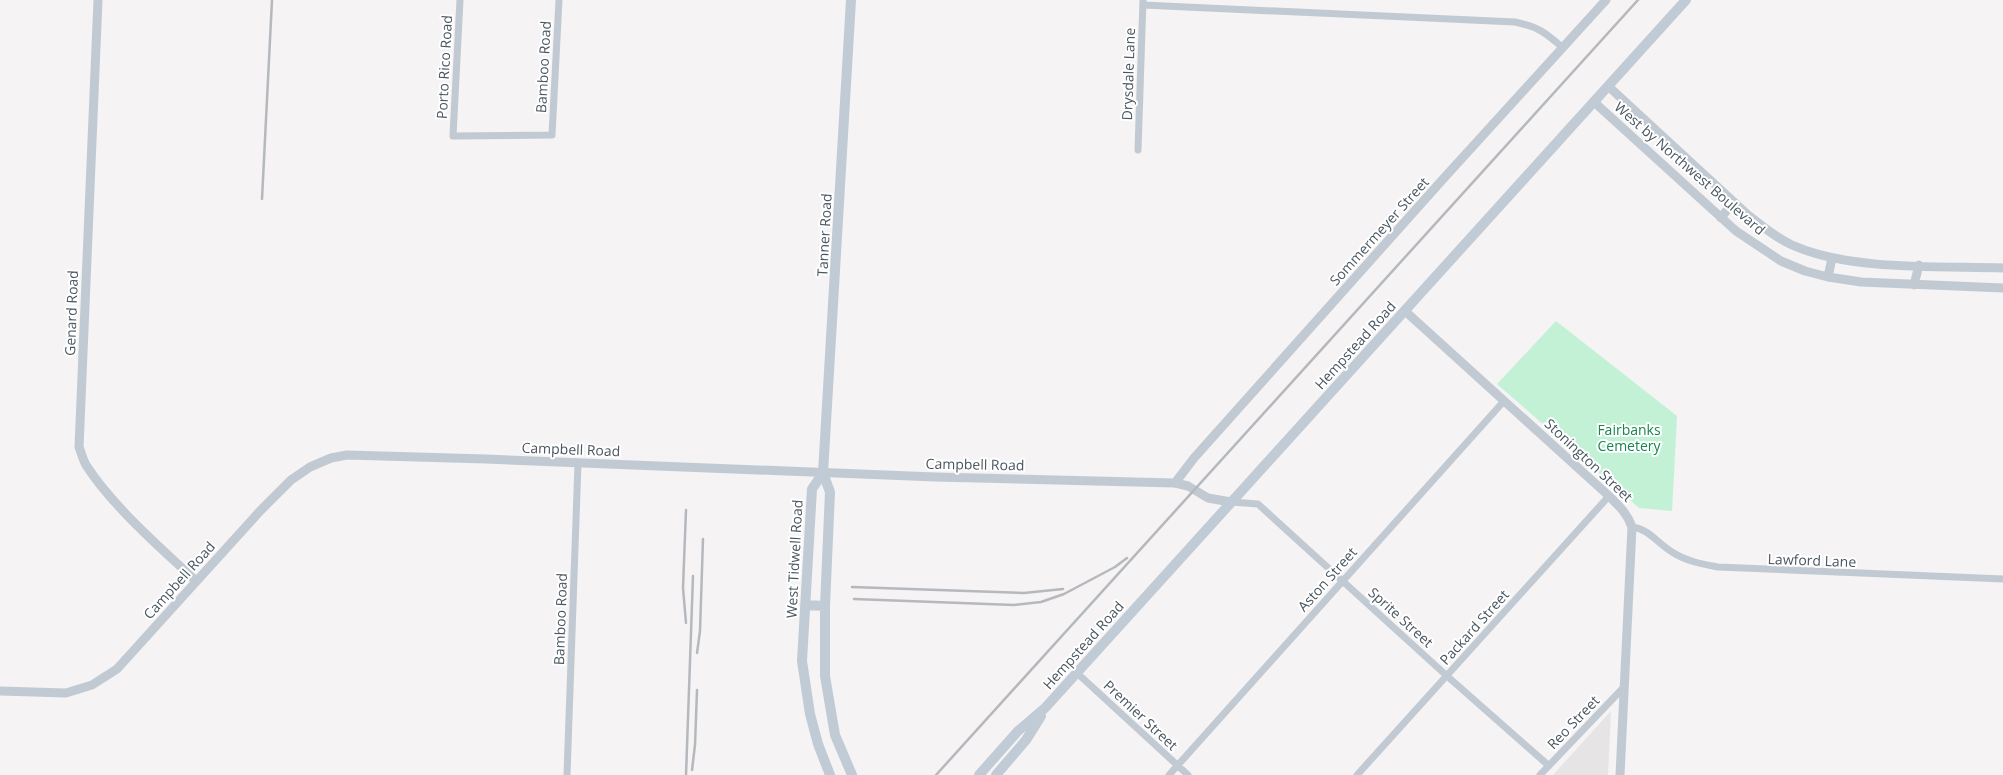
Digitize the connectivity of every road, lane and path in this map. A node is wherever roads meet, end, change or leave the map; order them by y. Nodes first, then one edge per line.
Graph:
1 (98, 0) edge
2 (460, 0) edge
3 (559, 0) edge
4 (851, 0) edge
5 (1606, 0) edge
6 (1686, 0) edge
7 (1143, 3) edge
8 (1564, 48) junction
9 (1608, 86) junction
10 (1594, 102) junction
11 (552, 135) joint
12 (1138, 150) dead end
13 (1734, 202) junction
14 (1722, 218) junction
15 (1832, 258) junction
16 (1919, 265) junction
17 (2003, 268) edge
18 (1828, 277) junction
19 (1914, 285) junction
20 (2003, 288) edge
21 (1405, 311) junction
22 (1504, 401) junction
23 (578, 463) junction
24 (823, 472) junction
25 (1176, 483) junction
26 (1609, 496) junction
27 (1231, 502) junction
28 (1632, 527) junction
29 (2003, 579) edge
30 (1343, 580) junction
31 (196, 581) junction
32 (805, 605) junction
33 (825, 606) junction
34 (1077, 673) junction
35 (1447, 676) junction
36 (1624, 687) junction
37 (0, 691) edge
38 (1045, 708) junction
39 (990, 763) junction
40 (1178, 765) junction
41 (1548, 765) junction
42 (997, 773) edge
43 (567, 775) edge
44 (830, 775) edge
45 (852, 775) edge
46 (979, 775) edge
47 (1169, 775) edge
48 (1188, 775) edge
49 (1357, 775) edge
50 (1540, 775) edge
51 (1620, 775) edge

1 - 31 street, Genard Road
2 - 11 street, Porto Rico Road
3 - 11 street, Bamboo Road
4 - 24 main road, Tanner Road
5 - 8 street, Sommermeyer Street
6 - 9 main road, Hempstead Road
7 - 8 street
7 - 12 street, Drysdale Lane
8 - 25 street, Sommermeyer Street
9 - 10 main road, Hempstead Road
9 - 13 street, West by Northwest Boulevard
10 - 14 street, West by Northwest Boulevard
10 - 21 main road, Hempstead Road
13 - 14 street
13 - 15 street, West by Northwest Boulevard
14 - 18 street, West by Northwest Boulevard
15 - 16 street, West by Northwest Boulevard
15 - 18 street
16 - 17 street, West by Northwest Boulevard
16 - 19 street
18 - 19 street, West by Northwest Boulevard
19 - 20 street, West by Northwest Boulevard
21 - 22 street, Stonington Street
21 - 27 main road, Hempstead Road
22 - 26 street, Stonington Street
22 - 30 street, Aston Street
23 - 24 street, Campbell Road
23 - 31 street, Campbell Road
23 - 43 street, Bamboo Road
24 - 25 street, Campbell Road
24 - 32 main road, West Tidwell Road
24 - 33 main road
25 - 27 street, Campbell Road
26 - 28 street, Stonington Street
26 - 35 street, Packard Street
27 - 30 street, Sprite Street
27 - 34 main road, Hempstead Road
28 - 29 street, Lawford Lane
28 - 36 street
30 - 35 street, Sprite Street
30 - 40 street, Aston Street
31 - 37 street, Campbell Road
32 - 33 main road
32 - 44 main road, West Tidwell Road
33 - 45 main road
34 - 38 main road, Hempstead Road
34 - 40 street, Premier Street
35 - 41 street, Sprite Street
35 - 49 street, Packard Street
36 - 41 street, Reo Street
36 - 51 street
38 - 39 main road, Hempstead Road
38 - 42 main road, Hempstead Road
39 - 42 main road
39 - 46 main road, Hempstead Road
40 - 47 street, Aston Street
40 - 48 street, Premier Street
41 - 50 street, Reo Street

